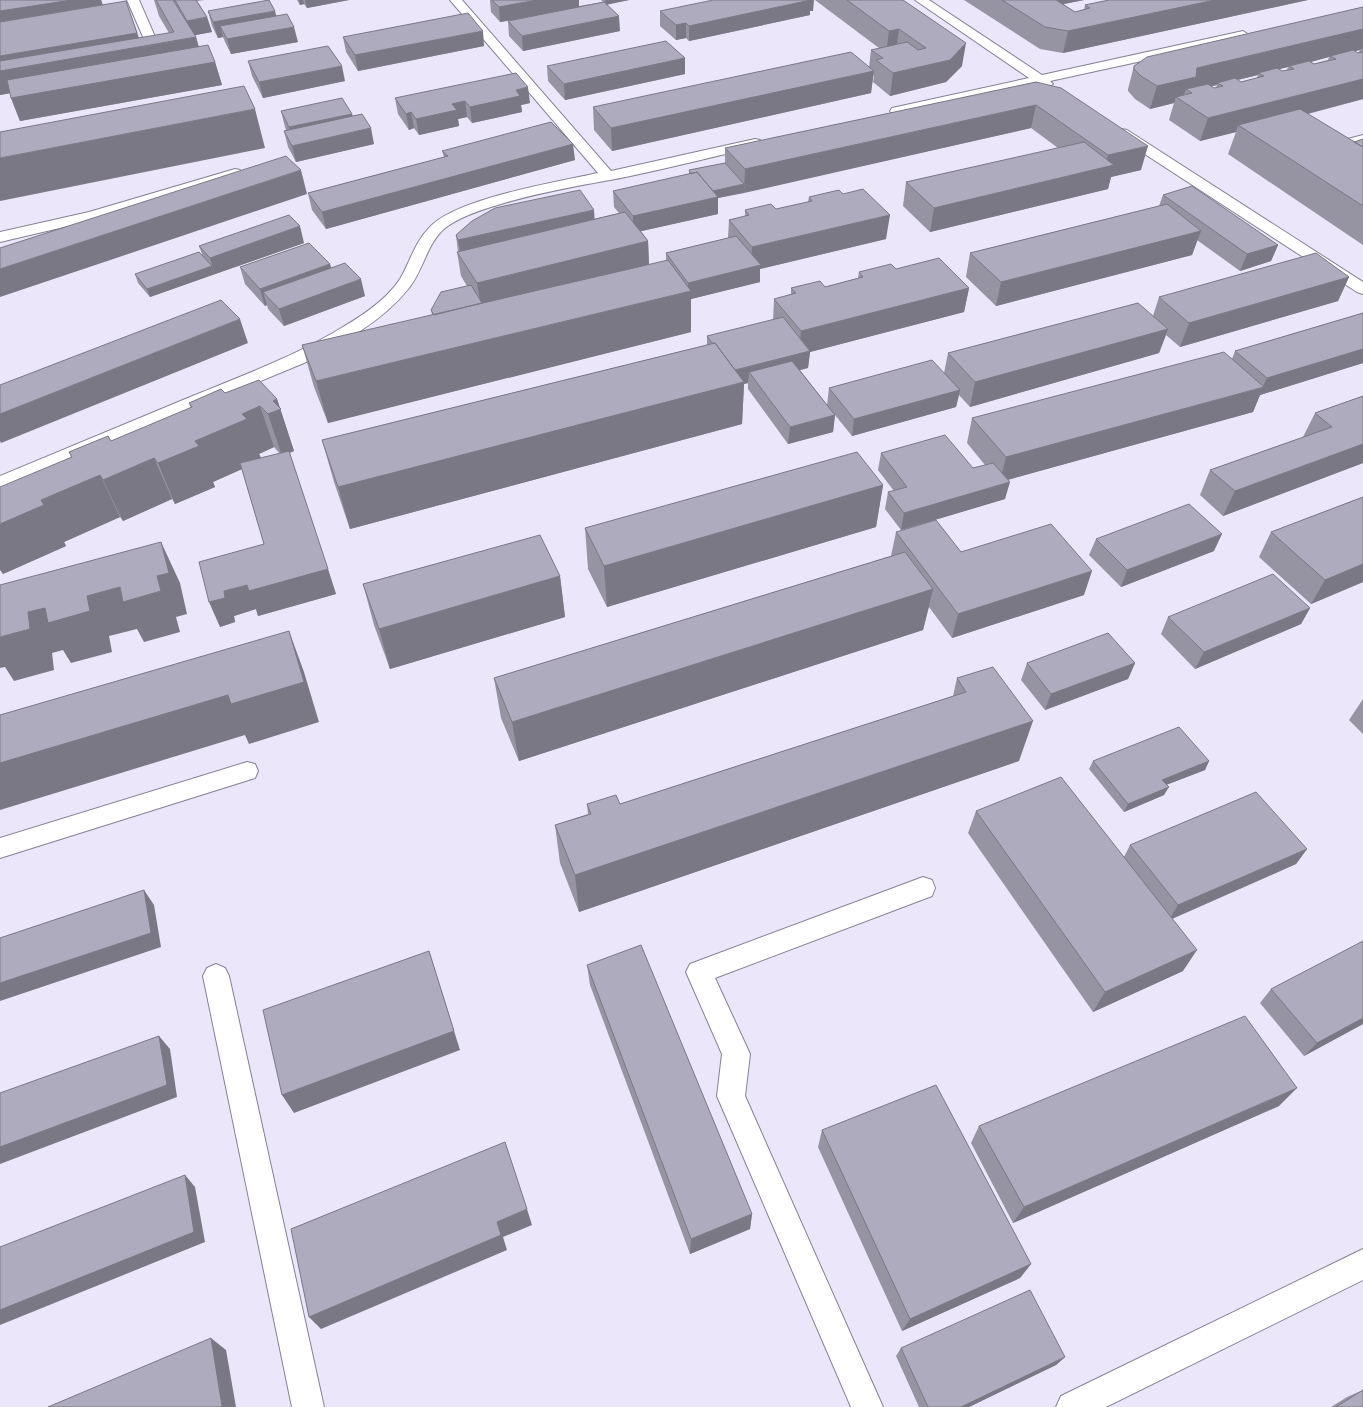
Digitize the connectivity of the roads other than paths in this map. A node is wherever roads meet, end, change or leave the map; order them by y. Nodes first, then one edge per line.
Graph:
1 (133, 0) edge
2 (456, 0) edge
3 (921, 0) edge
4 (141, 18) junction
5 (125, 21) edge
6 (1255, 32) edge
7 (133, 59) edge
8 (1039, 80) junction
9 (1059, 93) edge
10 (883, 114) edge
11 (1112, 127) edge
12 (1363, 139) edge
13 (767, 140) edge
14 (1325, 149) edge
15 (235, 173) edge
16 (608, 176) junction
17 (0, 237) edge
18 (1363, 289) edge
19 (0, 483) edge
20 (247, 771) dead end
21 (0, 848) edge
22 (923, 888) dead end
23 (216, 976) dead end
24 (1363, 1264) edge
25 (308, 1407) edge
26 (867, 1407) edge
27 (1072, 1407) edge

1 - 4 street
2 - 16 street
3 - 8 street
4 - 5 street
4 - 7 street
6 - 8 street
8 - 9 street
8 - 10 street
11 - 18 street
12 - 14 street
13 - 16 street
15 - 17 street
16 - 19 street
20 - 21 street
22 - 26 street
23 - 25 street
24 - 27 street

